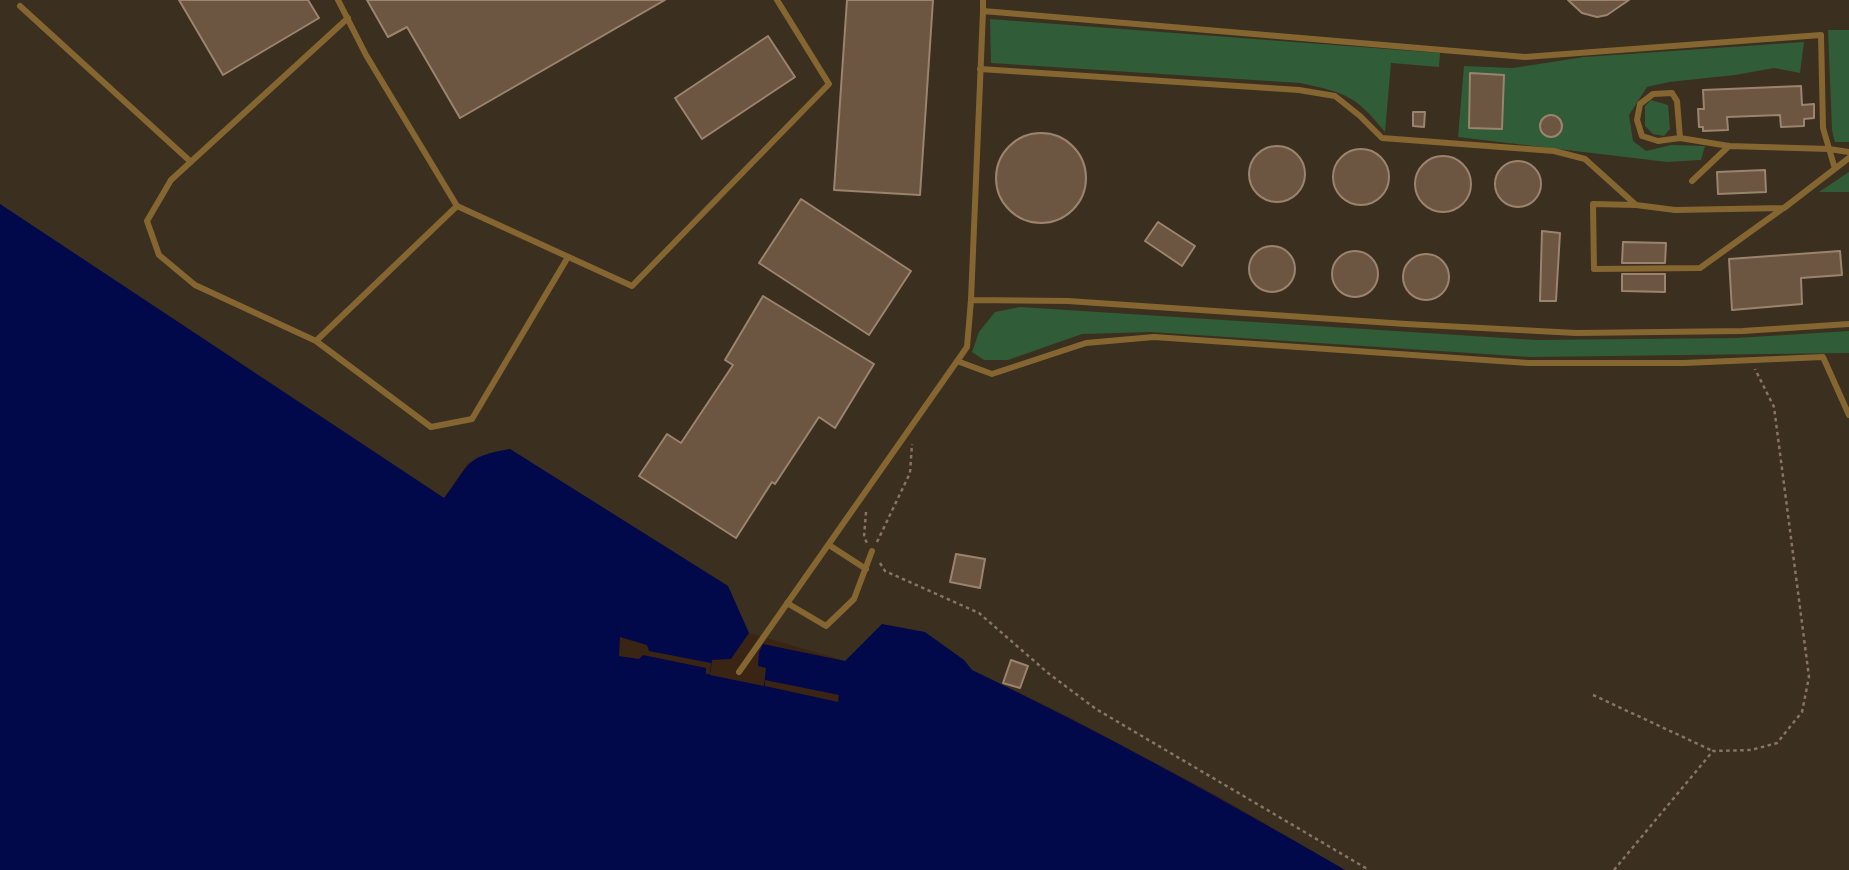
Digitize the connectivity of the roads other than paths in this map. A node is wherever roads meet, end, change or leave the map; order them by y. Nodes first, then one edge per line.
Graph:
1 (338, 0) edge
2 (777, 0) edge
3 (984, 0) edge
4 (20, 6) dead end
5 (983, 12) junction
6 (348, 19) junction
7 (980, 69) junction
8 (1680, 138) junction
9 (1729, 146) junction
10 (1829, 149) junction
11 (1849, 152) edge
12 (1849, 158) edge
13 (191, 162) junction
14 (1835, 169) junction
15 (1692, 181) dead end
16 (1636, 205) junction
17 (457, 206) junction
18 (1784, 208) junction
19 (568, 257) junction
20 (971, 300) junction
21 (1849, 324) edge
22 (316, 341) junction
23 (957, 361) junction
24 (1849, 415) edge
25 (829, 545) junction
26 (872, 551) road end
27 (866, 569) junction
28 (787, 603) junction
29 (739, 672) dead end

1 - 6 lane
2 - 19 lane
3 - 5 lane
4 - 13 lane
5 - 7 lane
5 - 10 lane
6 - 13 lane
6 - 17 lane
7 - 16 lane
7 - 20 lane
8 - 8 lane
8 - 9 lane
9 - 10 lane
9 - 15 lane
10 - 11 lane
10 - 14 lane
12 - 14 lane
13 - 22 lane
14 - 18 lane
16 - 18 lane
16 - 18 lane
17 - 19 lane
17 - 22 lane
19 - 22 lane
20 - 21 lane
20 - 23 lane
23 - 24 lane
23 - 25 lane
25 - 27 lane
25 - 28 lane
26 - 27 lane
27 - 28 lane
28 - 29 lane

